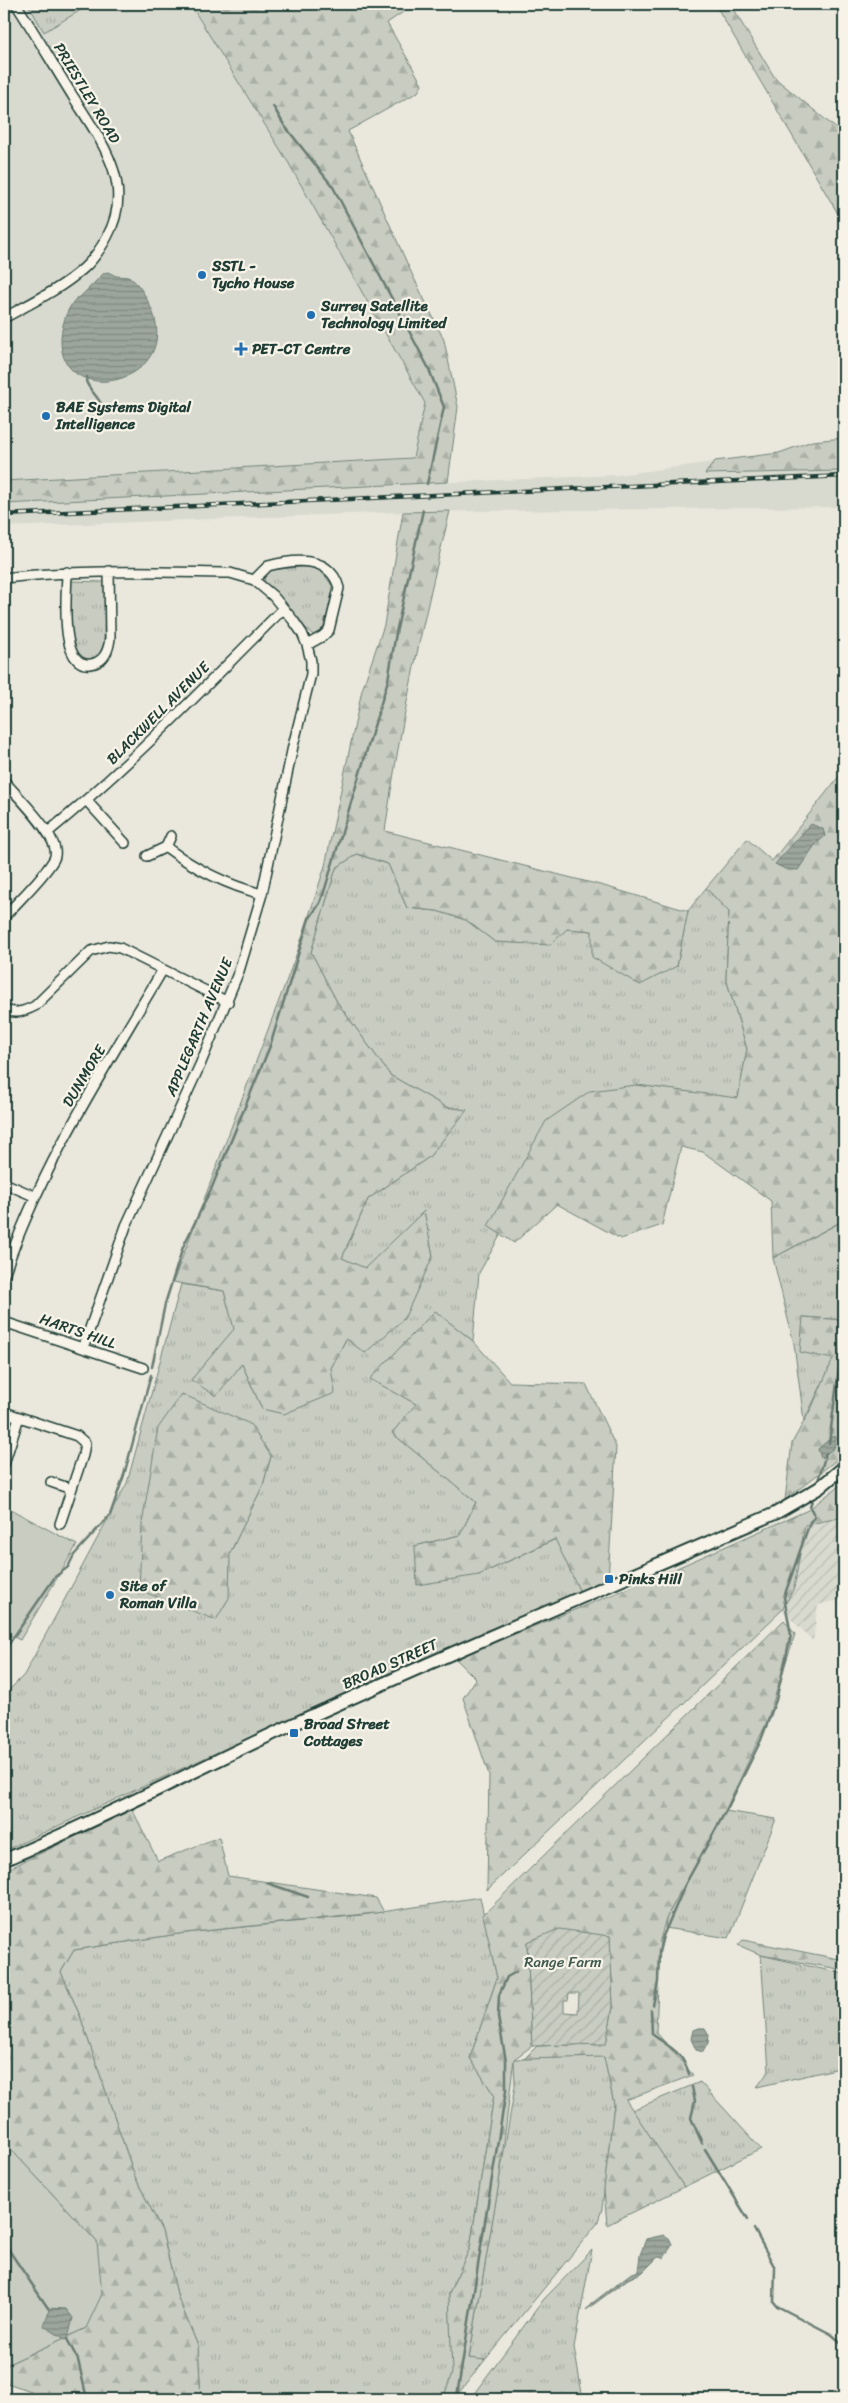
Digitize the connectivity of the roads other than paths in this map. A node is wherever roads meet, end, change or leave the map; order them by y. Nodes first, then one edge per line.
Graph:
1 (16, 4) edge
2 (4, 318) edge
3 (109, 571) junction
4 (67, 572) junction
5 (4, 578) edge
6 (254, 580) junction
7 (283, 609) junction
8 (307, 645) junction
9 (4, 782) edge
10 (87, 801) junction
11 (48, 832) junction
12 (171, 836) dead end
13 (125, 843) dead end
14 (166, 847) junction
15 (147, 856) dead end
16 (262, 894) junction
17 (4, 917) edge
18 (162, 971) junction
19 (228, 1002) junction
20 (4, 1010) edge
21 (4, 1183) edge
22 (34, 1196) junction
23 (4, 1275) edge
24 (4, 1322) edge
25 (83, 1348) junction
26 (143, 1368) dead end
27 (4, 1412) edge
28 (19, 1417) junction
29 (4, 1464) edge
30 (844, 1467) edge
31 (51, 1482) dead end
32 (71, 1489) junction
33 (60, 1524) dead end
34 (4, 1860) edge

1 - 2 street, PRIESTLEY ROAD
3 - 4 street, APPLEGARTH AVENUE
3 - 4 street
3 - 6 street, APPLEGARTH AVENUE
4 - 5 street, APPLEGARTH AVENUE
6 - 7 street, APPLEGARTH AVENUE
6 - 8 street
7 - 8 street, APPLEGARTH AVENUE
7 - 10 street, BLACKWELL AVENUE
8 - 16 street, APPLEGARTH AVENUE
9 - 11 street
10 - 11 street, BLACKWELL AVENUE
10 - 13 street
11 - 17 street
12 - 14 street
14 - 15 street
14 - 16 street
16 - 19 street, APPLEGARTH AVENUE
18 - 19 street
18 - 20 street
18 - 22 street, DUNMORE
19 - 25 street, APPLEGARTH AVENUE
21 - 22 street
22 - 23 street, DUNMORE
24 - 25 street, HARTS HILL
25 - 26 street, HARTS HILL
27 - 28 street
28 - 29 street
28 - 32 street
30 - 34 street, BROAD STREET
31 - 32 street
32 - 33 street

